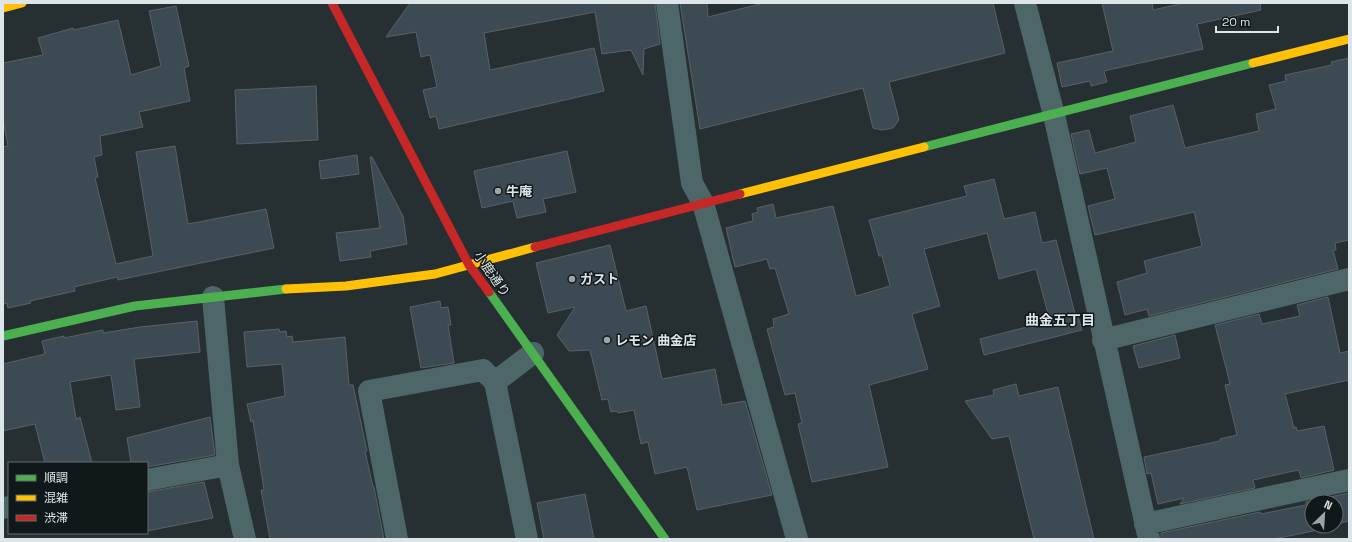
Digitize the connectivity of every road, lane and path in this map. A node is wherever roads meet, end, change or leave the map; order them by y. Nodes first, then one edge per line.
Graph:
1 (22, 3) edge
2 (332, 3) edge
3 (667, 3) edge
4 (1025, 3) edge
5 (3, 8) edge
6 (1349, 39) edge
7 (1054, 115) junction
8 (703, 204) junction
9 (469, 265) junction
10 (1349, 279) edge
11 (213, 297) junction
12 (3, 336) edge
13 (1103, 340) junction
14 (533, 353) junction
15 (495, 382) junction
16 (228, 465) junction
17 (148, 480) edge
18 (1349, 480) edge
19 (1147, 532) edge
20 (245, 539) edge
21 (396, 539) edge
22 (527, 539) edge
23 (665, 539) edge
24 (797, 539) edge

1 - 5 street
2 - 9 street, 小鹿通り
3 - 8 street
4 - 7 street
6 - 7 street
7 - 8 street
7 - 13 street
8 - 9 street
8 - 24 street
9 - 11 street
9 - 14 street, 小鹿通り
10 - 13 street
11 - 12 street
11 - 16 street
13 - 19 street
14 - 15 street
14 - 23 street, 小鹿通り
15 - 21 street
15 - 22 street
16 - 17 street
16 - 20 street
18 - 19 street

